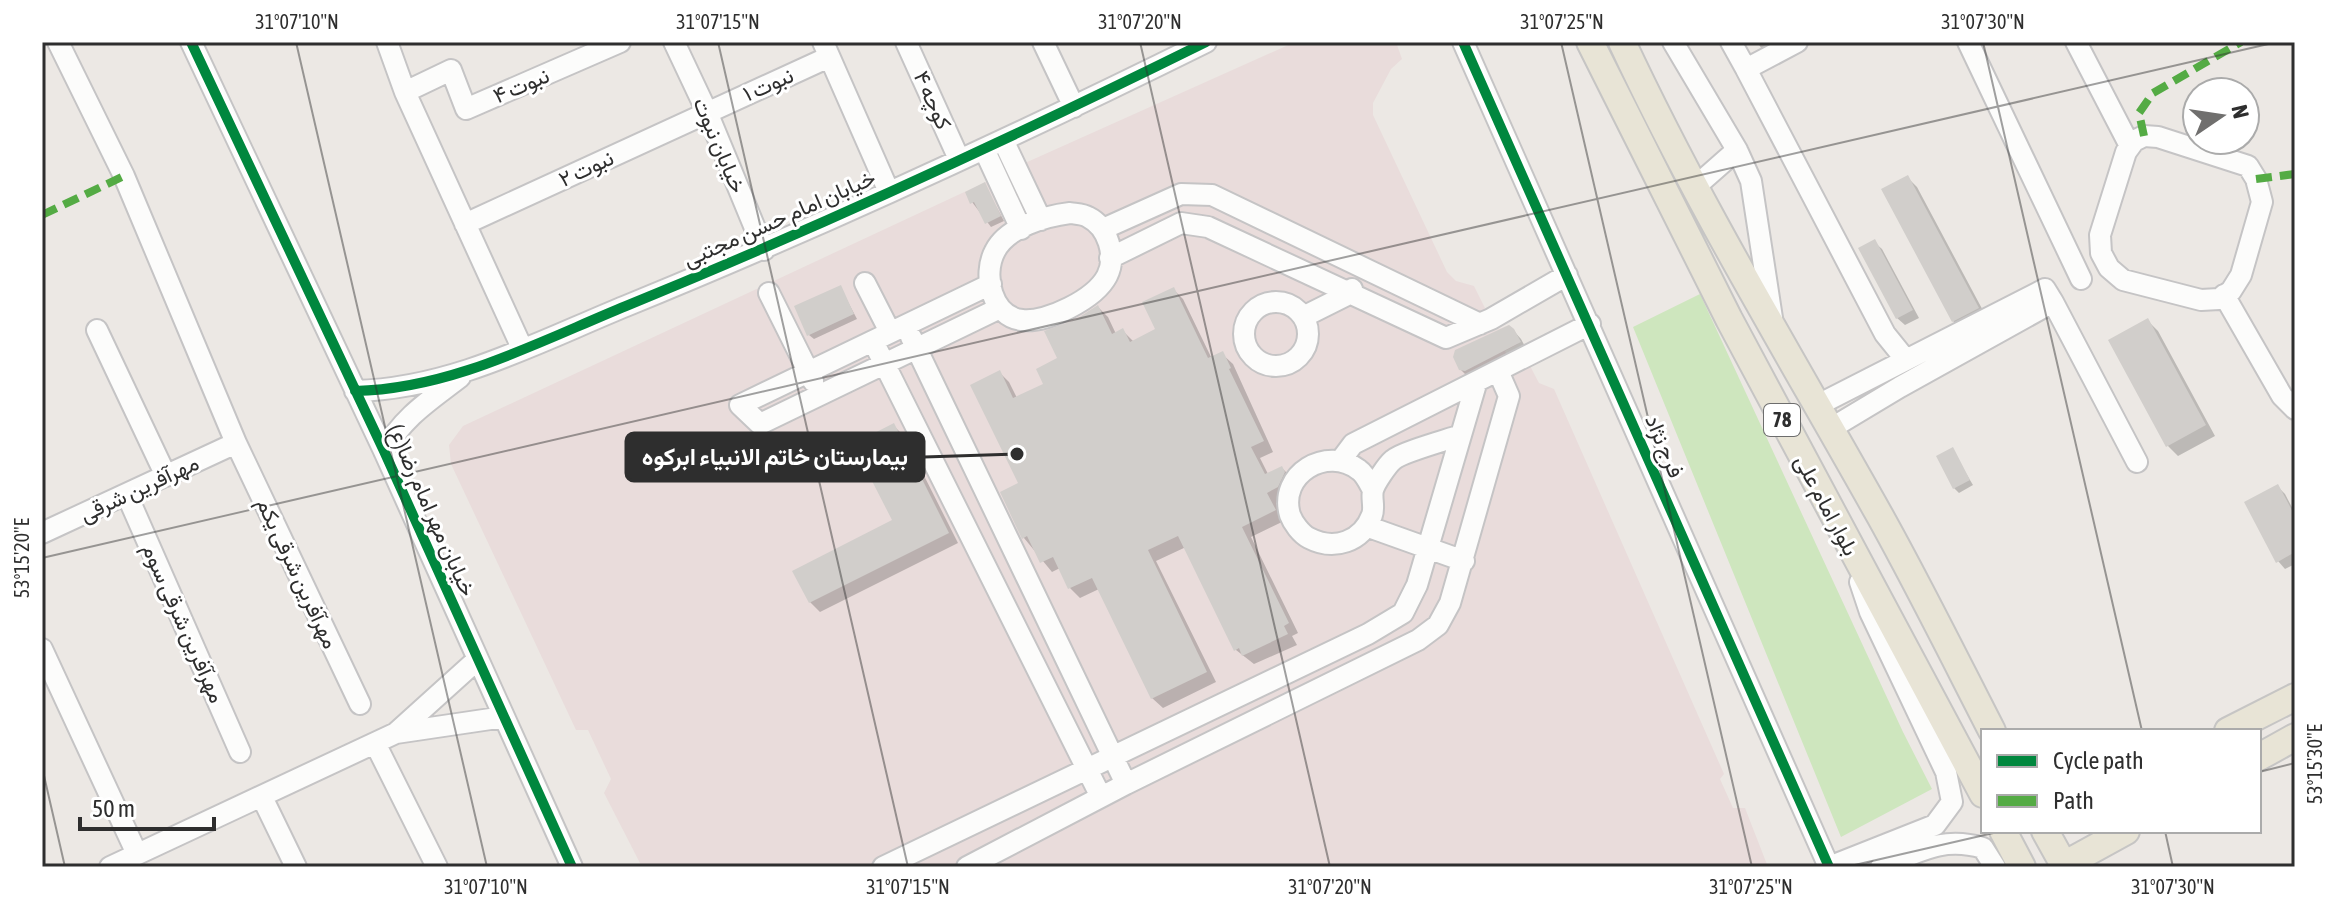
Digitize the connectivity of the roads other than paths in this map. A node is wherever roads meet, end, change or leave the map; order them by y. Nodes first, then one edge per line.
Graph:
1 (58, 42) edge
2 (191, 42) edge
3 (387, 42) edge
4 (620, 42) edge
5 (674, 42) edge
6 (906, 42) edge
7 (1043, 42) edge
8 (1206, 42) edge
9 (1463, 42) edge
10 (1590, 42) edge
11 (1622, 42) edge
12 (1673, 42) edge
13 (1731, 42) edge
14 (1797, 42) edge
15 (1968, 42) edge
16 (2076, 42) edge
17 (826, 49) edge
18 (1746, 69) junction
19 (405, 92) junction
20 (1074, 107) junction
21 (707, 112) junction
22 (993, 145) junction
23 (2130, 146) junction
24 (1737, 150) junction
25 (959, 159) junction
26 (1695, 187) junction
27 (889, 192) junction
28 (1041, 220) junction
29 (465, 224) junction
30 (1280, 228) junction
31 (1021, 229) junction
32 (1103, 229) junction
33 (764, 250) junction
34 (1730, 253) junction
35 (1264, 255) junction
36 (1110, 258) junction
37 (2107, 264) junction
38 (1363, 268) junction
39 (1703, 268) junction
40 (1567, 275) junction
41 (2081, 279) junction
42 (865, 283) dead end
43 (991, 284) junction
44 (769, 293) dead end
45 (1349, 294) junction
46 (2224, 295) junction
47 (2052, 299) junction
48 (1000, 308) junction
49 (1303, 317) dead end
50 (1480, 324) junction
51 (1590, 324) junction
52 (97, 330) dead end
53 (889, 333) junction
54 (1775, 334) junction
55 (522, 348) junction
56 (916, 348) junction
57 (1906, 360) junction
58 (884, 364) junction
59 (808, 371) junction
60 (1498, 371) junction
61 (467, 372) junction
62 (1476, 384) junction
63 (355, 391) junction
64 (820, 395) junction
65 (1816, 406) junction
66 (2295, 409) edge
67 (1830, 429) junction
68 (1461, 435) junction
69 (236, 443) junction
70 (384, 451) junction
71 (1341, 460) junction
72 (2137, 462) dead end
73 (166, 476) junction
74 (1373, 490) junction
75 (127, 495) junction
76 (44, 526) edge
77 (1366, 526) junction
78 (1428, 548) junction
79 (1850, 548) junction
80 (1464, 561) junction
81 (42, 649) edge
82 (478, 659) junction
83 (2295, 697) edge
84 (360, 704) dead end
85 (504, 717) junction
86 (1991, 729) edge
87 (2232, 729) edge
88 (396, 733) junction
89 (2295, 737) edge
90 (375, 743) junction
91 (240, 752) dead end
92 (2261, 756) edge
93 (1113, 757) junction
94 (1086, 769) junction
95 (1126, 784) junction
96 (1981, 790) edge
97 (262, 797) junction
98 (1101, 797) junction
99 (2004, 833) edge
100 (2046, 833) edge
101 (2122, 833) edge
102 (137, 854) junction
103 (2064, 866) edge
104 (110, 867) edge
105 (296, 867) edge
106 (437, 867) edge
107 (572, 867) edge
108 (883, 867) edge
109 (967, 867) edge
110 (1829, 867) edge
111 (1881, 867) edge
112 (1995, 867) edge
113 (2022, 867) edge

1 - 69 street, مهرآفرین شرقی یکم
2 - 63 street, خیابان مهر امام رضا(ع)
3 - 19 street
4 - 19 street, نبوت ۴
5 - 21 street, خیابان نبوت
6 - 25 street, کوچه ۴
7 - 20 street
8 - 20 street, خیابان امام حسن مجتبی
9 - 40 street, فرج نژاد
10 - 39 main road, بلوار امام علی / 78
11 - 26 main road, بلوار امام علی / 78
12 - 24 street
13 - 18 street
14 - 18 street
15 - 41 street
16 - 23 street
17 - 21 street, نبوت ۱
17 - 27 street
18 - 57 street
19 - 29 street
20 - 22 street, خیابان امام حسن مجتبی
21 - 29 street, نبوت ۲
21 - 33 street, خیابان نبوت
22 - 25 street, خیابان امام حسن مجتبی
22 - 28 street
22 - 31 street
23 - 37 street
23 - 46 street
24 - 26 street
24 - 54 street
25 - 27 street, خیابان امام حسن مجتبی
26 - 34 main road, بلوار امام علی / 78
27 - 33 street, خیابان امام حسن مجتبی
28 - 31 street
28 - 32 street
29 - 55 street
30 - 32 street
30 - 35 street
30 - 38 street
31 - 43 street
32 - 36 street
33 - 55 street, خیابان امام حسن مجتبی
34 - 39 main road
34 - 54 main road, بلوار امام علی / 78
35 - 36 street
35 - 45 street
36 - 48 street
37 - 41 street
37 - 46 street
38 - 45 street
38 - 50 street
39 - 79 main road, بلوار امام علی / 78
40 - 50 street
40 - 51 street, فرج نژاد
41 - 47 street
42 - 53 street
43 - 48 street
43 - 53 street
44 - 59 street
45 - 49 street
45 - 50 street
46 - 66 street
47 - 57 street
47 - 67 street
47 - 72 street
48 - 56 street
51 - 60 street
51 - 110 street, فرج نژاد
52 - 73 street
53 - 56 street
53 - 58 street
53 - 59 street
54 - 65 main road, بلوار امام علی / 78
55 - 61 street, خیابان امام حسن مجتبی
56 - 58 street
56 - 93 street
57 - 65 street
58 - 64 street
58 - 94 street
59 - 64 street
59 - 64 street
60 - 62 street
60 - 80 street
61 - 63 street, خیابان امام حسن مجتبی
61 - 70 street, خیابان امام حسن مجتبی
62 - 68 street
62 - 71 street
63 - 70 street, خیابان مهر امام رضا(ع)
65 - 67 main road, بلوار امام علی / 78
67 - 86 main road, بلوار امام علی / 78
68 - 74 street
68 - 78 street
69 - 73 street, مهرآفرین شرقی
69 - 84 street, مهرآفرین شرقی یکم
70 - 82 street, خیابان مهر امام رضا(ع)
71 - 74 street
71 - 77 street
73 - 75 street, مهرآفرین شرقی
74 - 77 street
75 - 76 street, مهرآفرین شرقی
75 - 91 street, مهرآفرین شرقی سوم
77 - 78 street
78 - 80 street
78 - 93 street
79 - 96 main road, بلوار امام علی / 78
79 - 110 street
80 - 95 street
81 - 102 street
82 - 85 street, خیابان مهر امام رضا(ع)
82 - 88 street
83 - 87 main road
85 - 88 street
85 - 107 street, خیابان مهر امام رضا(ع)
88 - 90 street
89 - 92 main road
90 - 97 street
90 - 106 street
93 - 94 street
93 - 95 street
94 - 98 street
94 - 108 street
95 - 98 street
97 - 102 street
97 - 105 street
98 - 109 street
99 - 113 main road
100 - 103 main road
101 - 103 main road
102 - 104 street
111 - 112 street

